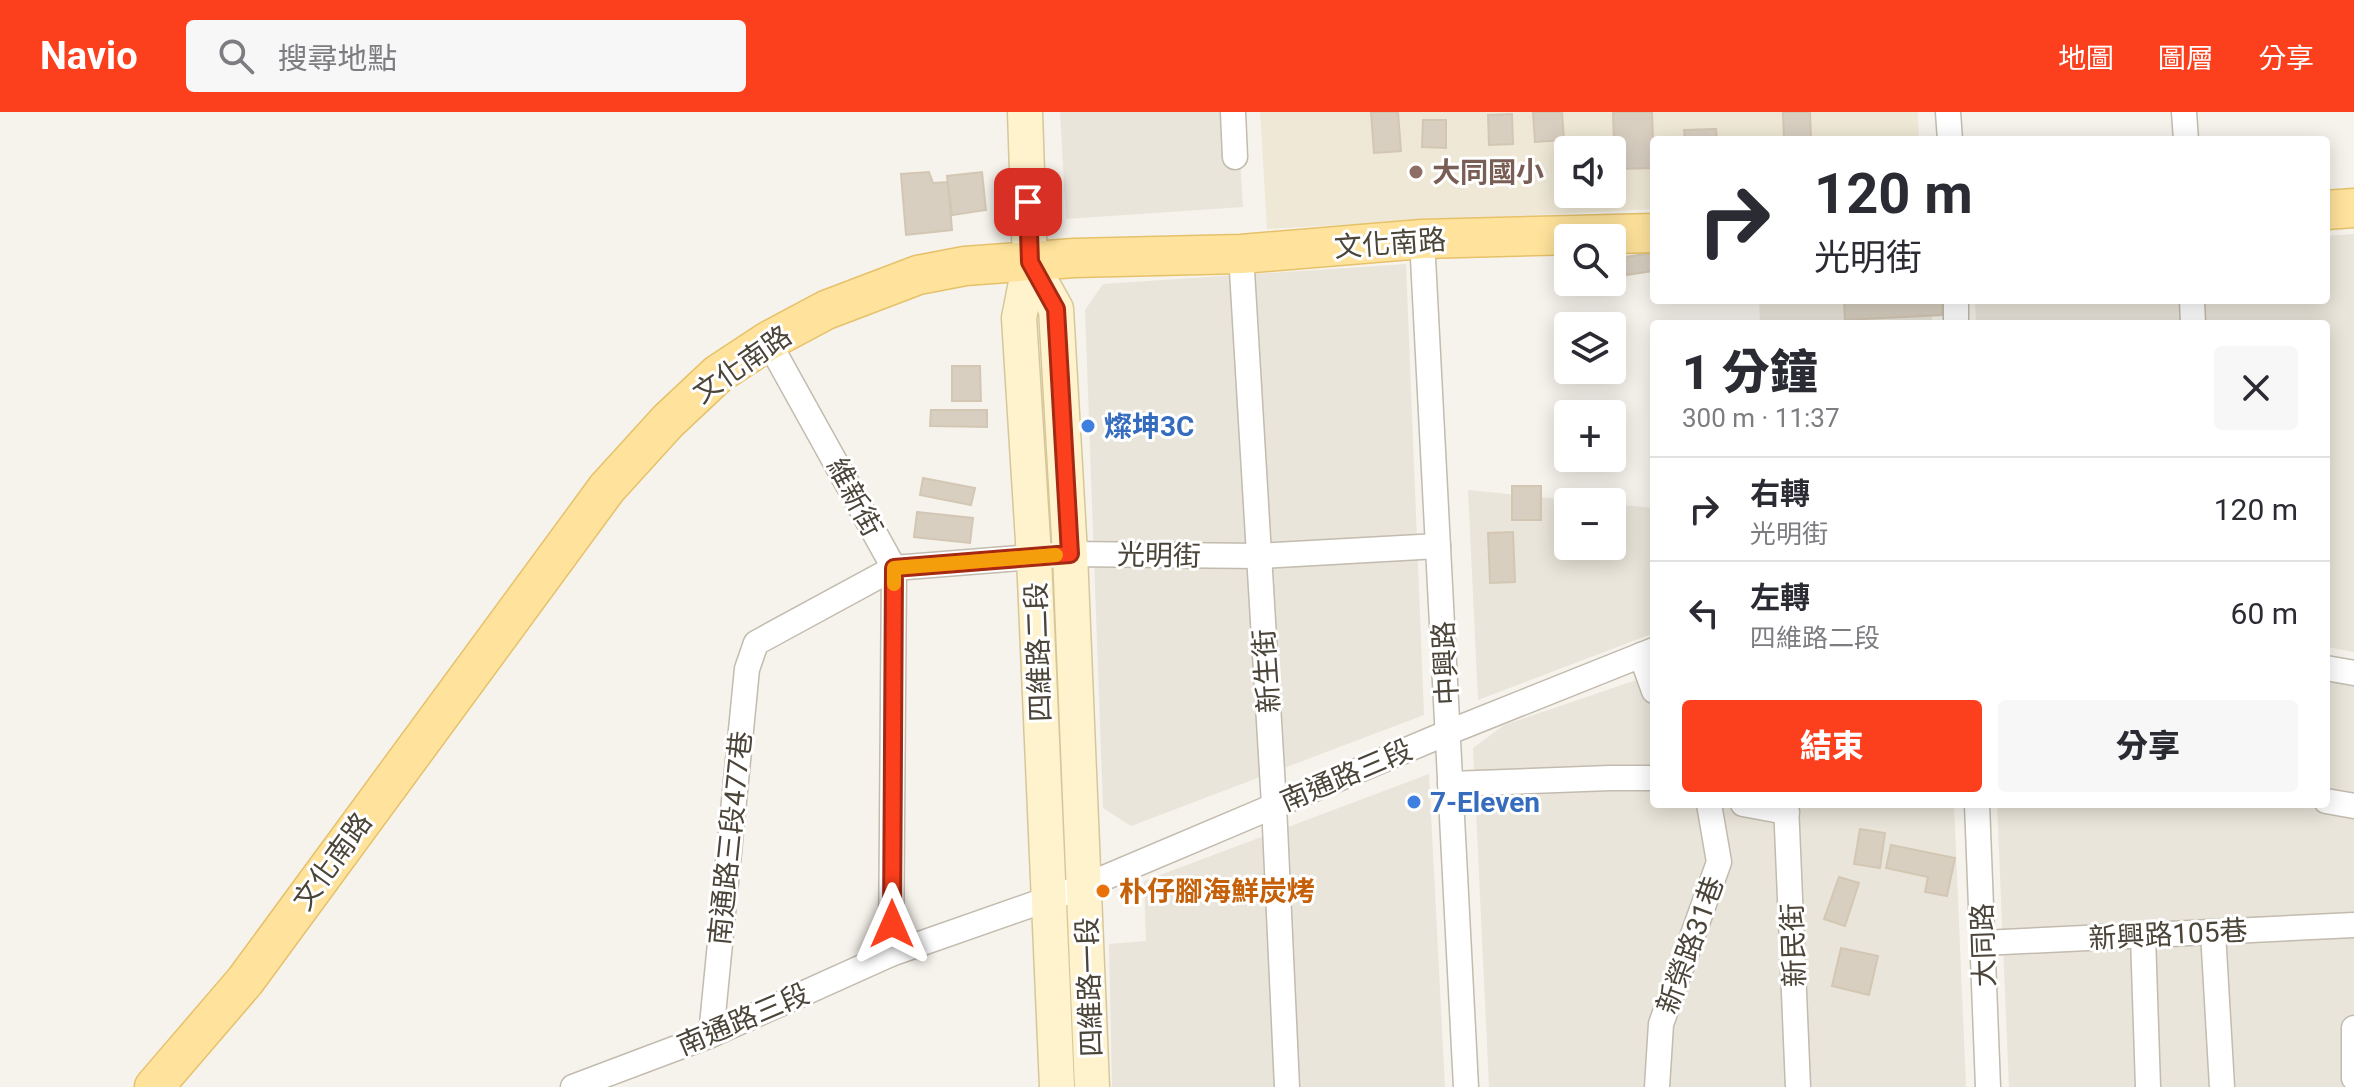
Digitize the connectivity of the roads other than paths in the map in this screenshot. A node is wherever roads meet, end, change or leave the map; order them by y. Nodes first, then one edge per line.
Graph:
1 (1025, 112) edge
2 (1233, 112) edge
3 (1948, 112) edge
4 (2184, 112) edge
5 (1950, 136) edge
6 (2186, 136) edge
7 (1235, 157) dead end
8 (2354, 208) edge
9 (2330, 210) edge
10 (1650, 233) edge
11 (1422, 239) junction
12 (1241, 254) junction
13 (1030, 262) junction
14 (768, 341) junction
15 (1438, 546) junction
16 (1070, 554) junction
17 (1259, 556) junction
18 (1034, 557) junction
19 (894, 568) junction
20 (756, 643) joint
21 (1647, 653) edge
22 (2330, 669) edge
23 (2354, 673) edge
24 (1449, 732) junction
25 (1650, 778) edge
26 (1450, 784) junction
27 (2330, 802) edge
28 (1274, 805) junction
29 (2354, 806) edge
30 (1710, 808) edge
31 (1786, 808) edge
32 (1977, 808) edge
33 (1085, 886) junction
34 (1048, 899) junction
35 (2354, 925) edge
36 (2213, 932) junction
37 (2143, 936) junction
38 (1983, 943) junction
39 (891, 954) junction
40 (2354, 1028) edge
41 (711, 1035) junction
42 (2354, 1078) edge
43 (154, 1087) edge
44 (573, 1087) edge
45 (1057, 1087) edge
46 (1092, 1087) edge
47 (1287, 1087) edge
48 (1466, 1087) edge
49 (1657, 1087) edge
50 (1798, 1087) edge
51 (1988, 1087) edge
52 (2148, 1087) edge
53 (2222, 1087) edge

1 - 13 street, 四維路二段
2 - 7 street
3 - 5 street
4 - 6 street
8 - 9 main road
10 - 11 main road, 文化南路
11 - 12 main road, 文化南路
11 - 15 street, 中興路
12 - 13 main road, 文化南路
12 - 17 street, 新生街
13 - 14 main road, 文化南路
13 - 16 street, 四維路二段
13 - 18 street, 四維路二段
14 - 19 street, 維新街
14 - 43 main road, 文化南路
15 - 17 street, 光明街
15 - 24 street, 中興路
16 - 17 street, 光明街
16 - 18 street, 光明街
16 - 33 street, 四維路二段
17 - 28 street, 新生街
18 - 19 street, 光明街
18 - 34 street, 四維路二段
19 - 20 street, 光明街
19 - 39 street, 維新街
20 - 41 street, 南通路三段477巷
21 - 24 street, 南通路三段
22 - 23 street
24 - 26 street, 中興路
24 - 28 street, 南通路三段
25 - 26 street
26 - 48 street, 中興路
27 - 29 street
28 - 33 street, 南通路三段
28 - 47 street, 新生街
30 - 49 street, 新榮路31巷
31 - 50 street, 新民街
32 - 38 street, 大同路
33 - 34 street, 南通路三段
33 - 46 street, 四維路一段
34 - 39 street, 南通路三段
34 - 45 street, 四維路一段
35 - 36 street, 新興路105巷
36 - 37 street, 新興路105巷
36 - 53 street
37 - 38 street, 新興路105巷
37 - 52 street
38 - 51 street, 大同路
39 - 41 street, 南通路三段
40 - 42 street
41 - 44 street, 南通路三段

